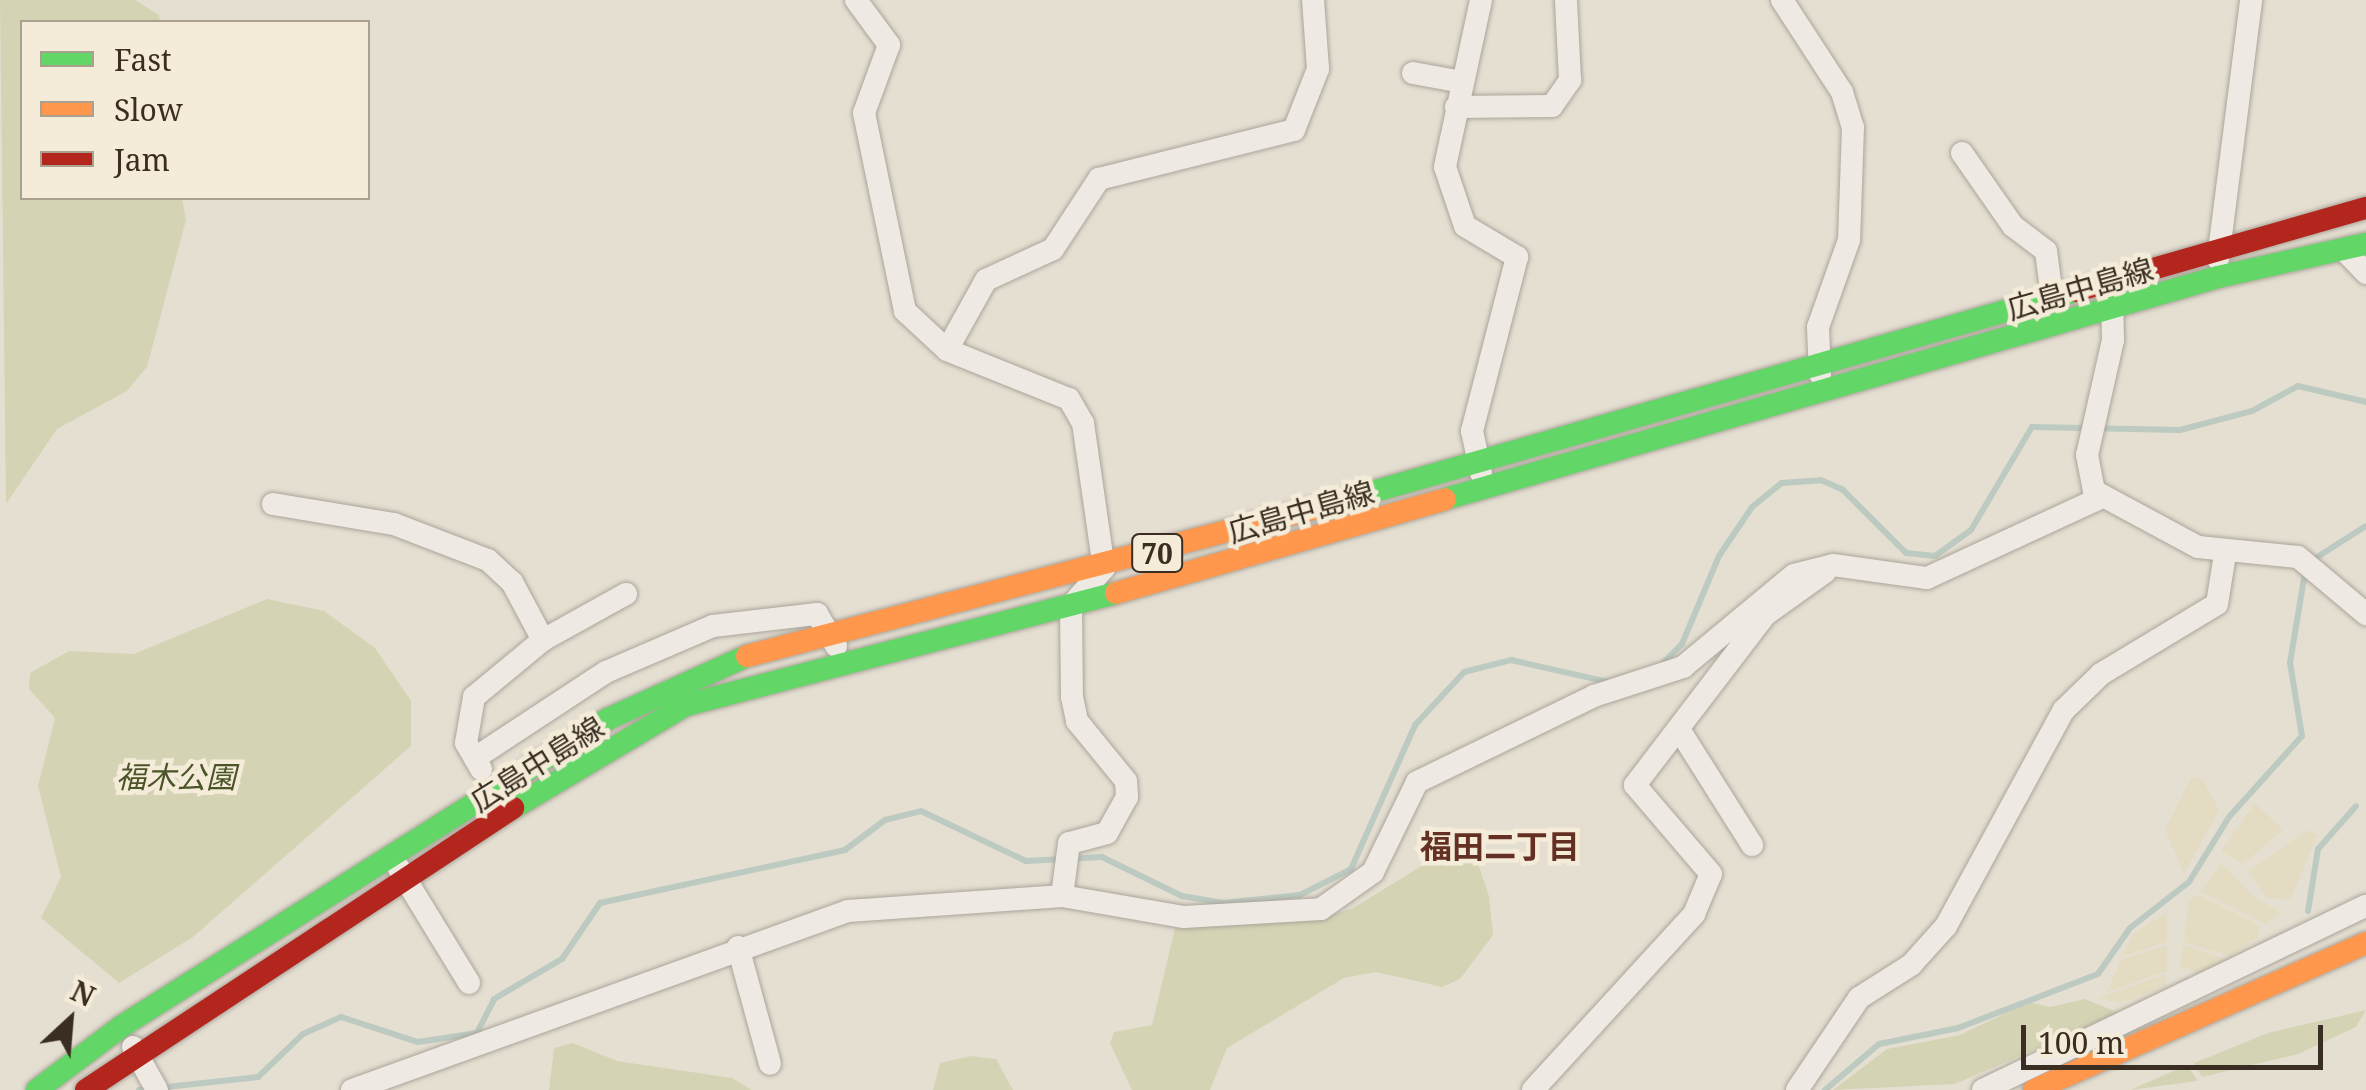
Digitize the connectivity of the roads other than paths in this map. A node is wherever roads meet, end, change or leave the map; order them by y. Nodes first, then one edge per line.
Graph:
1 (856, 0) edge
2 (1312, 0) edge
3 (1481, 0) edge
4 (1566, 0) edge
5 (1782, 0) edge
6 (2251, 0) edge
7 (1413, 73) dead end
8 (1462, 82) junction
9 (1456, 107) junction
10 (1962, 153) dead end
11 (2366, 208) edge
12 (2355, 247) edge
13 (2218, 250) junction
14 (2366, 273) edge
15 (2218, 277) junction
16 (2110, 280) junction
17 (2052, 296) junction
18 (2114, 306) junction
19 (948, 350) junction
20 (1818, 362) junction
21 (1823, 389) junction
22 (1478, 463) junction
23 (1486, 487) junction
24 (2100, 498) junction
25 (273, 504) dead end
26 (2225, 554) junction
27 (1833, 565) junction
28 (1104, 568) junction
29 (626, 594) dead end
30 (1111, 594) junction
31 (2363, 605) edge
32 (1070, 606) junction
33 (832, 633) junction
34 (543, 640) junction
35 (841, 660) junction
36 (1680, 731) junction
37 (475, 758) junction
38 (494, 791) junction
39 (1752, 845) dead end
40 (391, 856) junction
41 (404, 878) junction
42 (1062, 896) junction
43 (2366, 906) edge
44 (2366, 943) edge
45 (738, 947) junction
46 (2366, 968) edge
47 (469, 982) dead end
48 (122, 1026) junction
49 (135, 1050) junction
50 (770, 1064) dead end
51 (37, 1090) edge
52 (86, 1090) edge
53 (157, 1090) edge
54 (352, 1090) edge
55 (1533, 1090) edge
56 (1797, 1090) edge
57 (1984, 1090) edge
58 (2034, 1090) edge
59 (2080, 1090) edge

1 - 19 street
2 - 19 street
3 - 8 street
4 - 9 street
5 - 20 street
6 - 13 street
7 - 8 street
8 - 9 street
9 - 22 street
10 - 17 street
11 - 13 main road, 広島中島線 / 70
12 - 14 street
12 - 15 main road, 広島中島線 / 70
13 - 15 street
13 - 16 main road, 広島中島線 / 70
15 - 18 main road, 広島中島線 / 70
16 - 17 main road, 広島中島線 / 70
16 - 18 street
17 - 20 main road, 広島中島線 / 70
18 - 21 main road, 広島中島線 / 70
18 - 24 street
19 - 28 street
20 - 21 street
20 - 22 main road, 広島中島線 / 70
21 - 23 main road, 広島中島線 / 70
22 - 23 street
22 - 28 main road, 広島中島線 / 70
23 - 30 main road, 広島中島線 / 70
24 - 26 street
24 - 27 street
25 - 34 street
26 - 31 street
26 - 56 street
27 - 36 street
27 - 42 street
28 - 30 street
28 - 32 street
28 - 33 main road, 広島中島線 / 70
29 - 34 street
30 - 32 main road, 広島中島線 / 70
32 - 35 main road, 広島中島線 / 70
32 - 42 street
33 - 35 street
33 - 37 street
33 - 38 main road, 広島中島線 / 70
34 - 37 street
35 - 41 main road, 広島中島線 / 70
36 - 39 street
36 - 55 street
37 - 38 street
38 - 40 main road, 広島中島線 / 70
40 - 41 street
40 - 48 main road, 広島中島線 / 70
41 - 47 street
41 - 49 main road, 広島中島線 / 70
42 - 45 street
43 - 57 street
44 - 58 main road
45 - 50 street
45 - 54 street
46 - 59 main road
48 - 49 street
48 - 51 main road, 広島中島線 / 70
49 - 52 main road, 広島中島線 / 70
49 - 53 street

